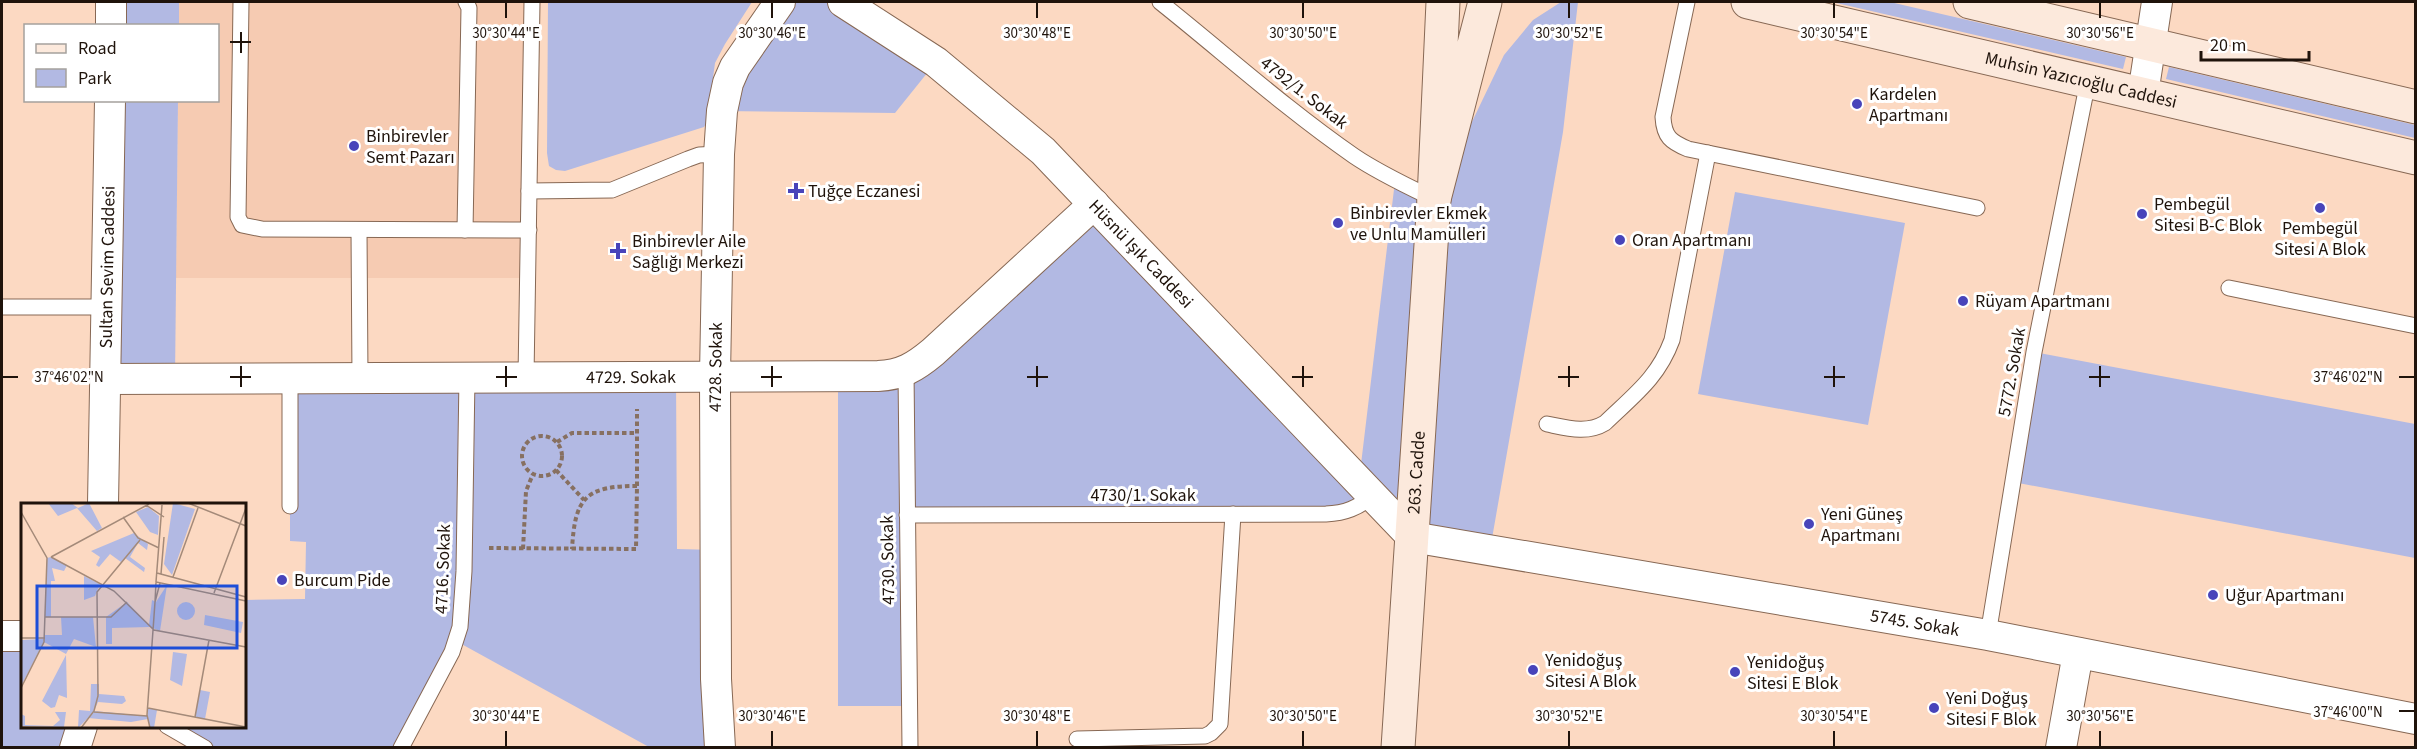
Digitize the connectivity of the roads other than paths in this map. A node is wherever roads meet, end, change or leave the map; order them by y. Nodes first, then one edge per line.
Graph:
1 (111, 2) edge
2 (241, 2) edge
3 (466, 2) edge
4 (532, 2) edge
5 (780, 2) edge
6 (843, 2) edge
7 (1160, 2) edge
8 (1443, 2) edge
9 (1485, 2) edge
10 (1687, 2) edge
11 (1748, 2) edge
12 (1970, 2) edge
13 (2157, 2) edge
14 (111, 24) edge
15 (2150, 44) junction
16 (2088, 81) junction
17 (2143, 94) junction
18 (110, 102) edge
19 (2415, 106) edge
20 (1708, 153) junction
21 (719, 154) junction
22 (2415, 158) edge
23 (529, 191) junction
24 (1434, 199) junction
25 (1094, 204) junction
26 (1977, 208) dead end
27 (359, 230) junction
28 (465, 230) junction
29 (529, 230) junction
30 (2229, 288) dead end
31 (2, 307) edge
32 (106, 307) junction
33 (2415, 326) edge
34 (906, 372) junction
35 (716, 376) junction
36 (467, 377) junction
37 (526, 377) junction
38 (360, 378) junction
39 (105, 379) junction
40 (290, 379) junction
41 (1547, 424) dead end
42 (1373, 496) junction
43 (103, 503) edge
44 (290, 506) dead end
45 (1233, 514) junction
46 (907, 515) junction
47 (1412, 537) junction
48 (1988, 635) junction
49 (2, 636) edge
50 (21, 636) edge
51 (2078, 653) junction
52 (2415, 719) edge
53 (81, 728) edge
54 (171, 728) edge
55 (1077, 739) dead end
56 (75, 747) edge
57 (205, 747) edge
58 (400, 747) edge
59 (719, 747) edge
60 (910, 747) edge
61 (1398, 747) edge
62 (2061, 747) edge

1 - 14 street
2 - 27 lane
3 - 28 lane
4 - 23 lane
5 - 21 street, 4728. Sokak
6 - 25 street, Hüsnü Işık Caddesi
7 - 24 lane, 4792/1. Sokak
8 - 24 main road
9 - 24 main road
10 - 20 lane
11 - 16 main road, Muhsin Yazıcıoğlu Caddesi
12 - 15 main road
13 - 15 street
15 - 17 street
15 - 19 main road
16 - 17 main road, Muhsin Yazıcıoğlu Caddesi
16 - 48 lane, 5772. Sokak
17 - 22 main road, Muhsin Yazıcıoğlu Caddesi
18 - 32 street, Sultan Sevim Caddesi
20 - 26 lane
20 - 41 lane
21 - 23 lane
21 - 35 street, 4728. Sokak
23 - 29 lane
24 - 47 main road, 263. Cadde
25 - 34 street, 4729. Sokak
25 - 42 street, Hüsnü Işık Caddesi
27 - 28 lane
27 - 38 lane
28 - 29 lane
29 - 37 lane
30 - 33 lane
31 - 32 lane
32 - 39 street, Sultan Sevim Caddesi
34 - 35 street, 4729. Sokak
34 - 46 lane, 4730. Sokak
35 - 37 street, 4729. Sokak
35 - 59 street, 4728. Sokak
36 - 37 street, 4729. Sokak
36 - 38 street, 4729. Sokak
36 - 58 lane, 4716. Sokak
38 - 40 street, 4729. Sokak
39 - 40 street, 4729. Sokak
39 - 43 street, Sultan Sevim Caddesi
40 - 44 lane
42 - 45 lane, 4730/1. Sokak
42 - 47 street, Hüsnü Işık Caddesi
45 - 46 lane, 4730/1. Sokak
45 - 55 lane
46 - 60 lane, 4730. Sokak
47 - 48 street, 5745. Sokak
47 - 61 main road, 263. Cadde
48 - 51 street, 5745. Sokak
49 - 50 street
51 - 52 street, 5745. Sokak
51 - 62 street
53 - 56 street
54 - 57 lane

